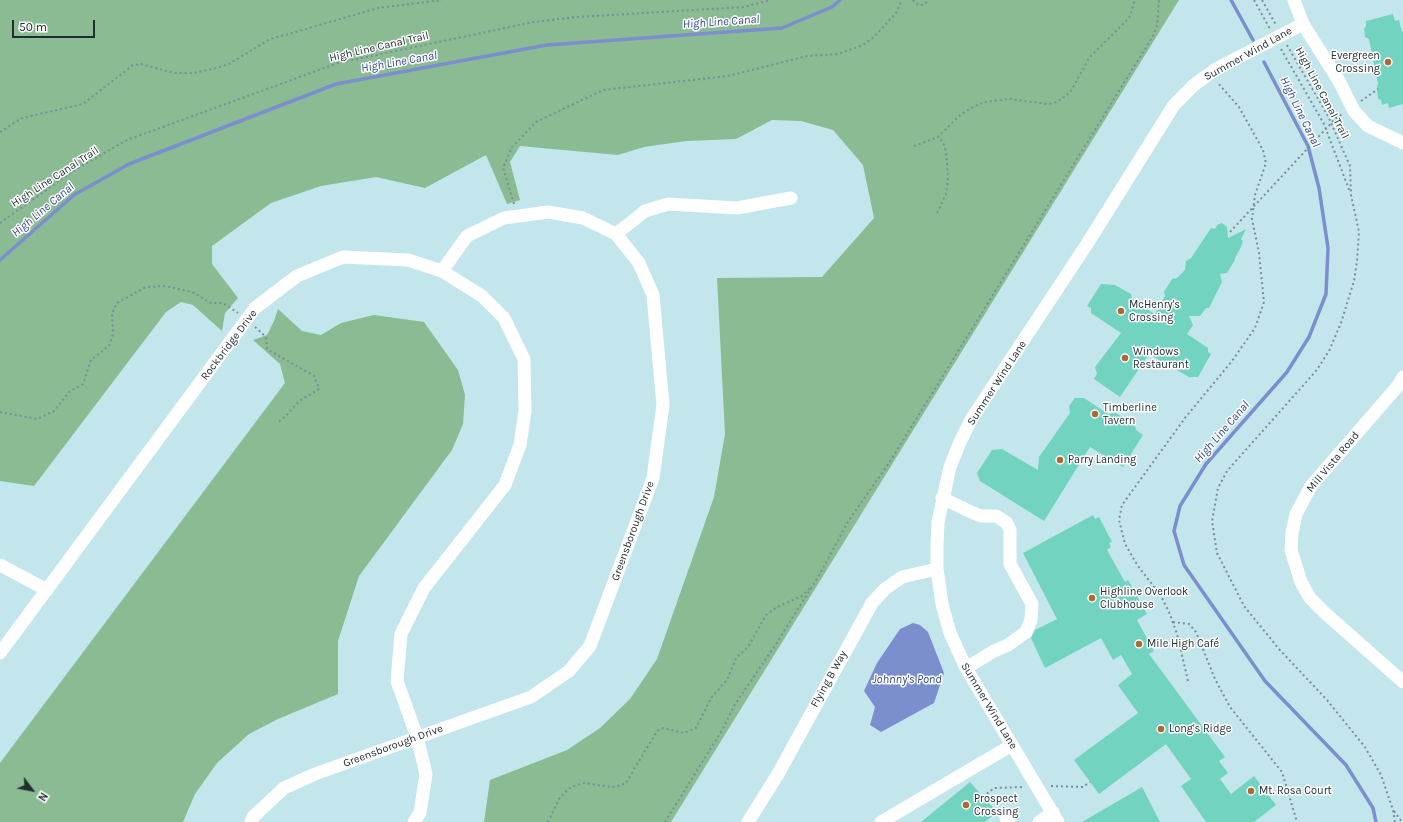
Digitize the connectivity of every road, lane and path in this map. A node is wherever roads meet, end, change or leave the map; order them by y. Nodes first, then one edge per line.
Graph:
1 (442, 0) edge
2 (771, 0) edge
3 (902, 0) edge
4 (913, 0) edge
5 (929, 0) edge
6 (1135, 0) edge
7 (1159, 0) edge
8 (1254, 0) edge
9 (1262, 0) edge
10 (1294, 0) edge
11 (1303, 24) junction
12 (1276, 32) junction
13 (1287, 45) dead end
14 (1215, 80) dead end
15 (1378, 89) dead end
16 (1360, 102) dead end
17 (1348, 110) dead end
18 (0, 132) edge
19 (938, 137) junction
20 (1403, 143) edge
21 (914, 146) dead end
22 (791, 198) dead end
23 (937, 213) dead end
24 (518, 216) junction
25 (0, 223) edge
26 (1230, 232) dead end
27 (616, 234) junction
28 (442, 271) junction
29 (247, 320) junction
30 (1403, 377) edge
31 (0, 412) edge
32 (277, 423) dead end
33 (942, 498) junction
34 (0, 565) edge
35 (938, 568) junction
36 (814, 584) junction
37 (47, 590) junction
38 (1173, 622) junction
39 (0, 653) edge
40 (966, 668) junction
41 (1188, 681) dead end
42 (1403, 682) edge
43 (417, 737) junction
44 (1012, 745) junction
45 (1090, 782) dead end
46 (1052, 786) dead end
47 (994, 788) dead end
48 (983, 798) dead end
49 (1393, 810) dead end
50 (1055, 817) edge
51 (251, 822) edge
52 (414, 822) edge
53 (548, 822) edge
54 (665, 822) edge
55 (748, 822) edge
56 (881, 822) edge
57 (1039, 822) edge
58 (1297, 822) edge
59 (1402, 822) edge

1 - 18 path
2 - 25 path, High Line Canal Trail
3 - 24 path
4 - 5 path
6 - 19 path
7 - 36 path
8 - 12 path
9 - 12 path
10 - 11 street
11 - 12 street, Summer Wind Lane
11 - 20 street
12 - 13 path, High Line Canal Trail
12 - 33 street, Summer Wind Lane
14 - 38 path
15 - 16 path
17 - 26 path
19 - 21 path
19 - 23 path
22 - 27 street
24 - 27 street, Greensborough Drive
24 - 28 street, Greensborough Drive
27 - 43 street, Greensborough Drive
28 - 29 street, Rockbridge Drive
28 - 43 street, Rockbridge Drive
29 - 31 path
29 - 32 path
29 - 37 street, Rockbridge Drive
30 - 42 street, Mill Vista Road
33 - 35 street, Summer Wind Lane
33 - 40 street
34 - 37 street
35 - 40 street, Summer Wind Lane
35 - 55 street, Flying B Way
36 - 53 path
36 - 54 path
37 - 39 street, Rockbridge Drive
38 - 41 path
38 - 58 path
40 - 44 street, Summer Wind Lane
43 - 51 street, Greensborough Drive
43 - 52 street, Rockbridge Drive
44 - 50 street, Summer Wind Lane
44 - 56 street
45 - 46 path
47 - 48 path
49 - 59 path
50 - 57 street

